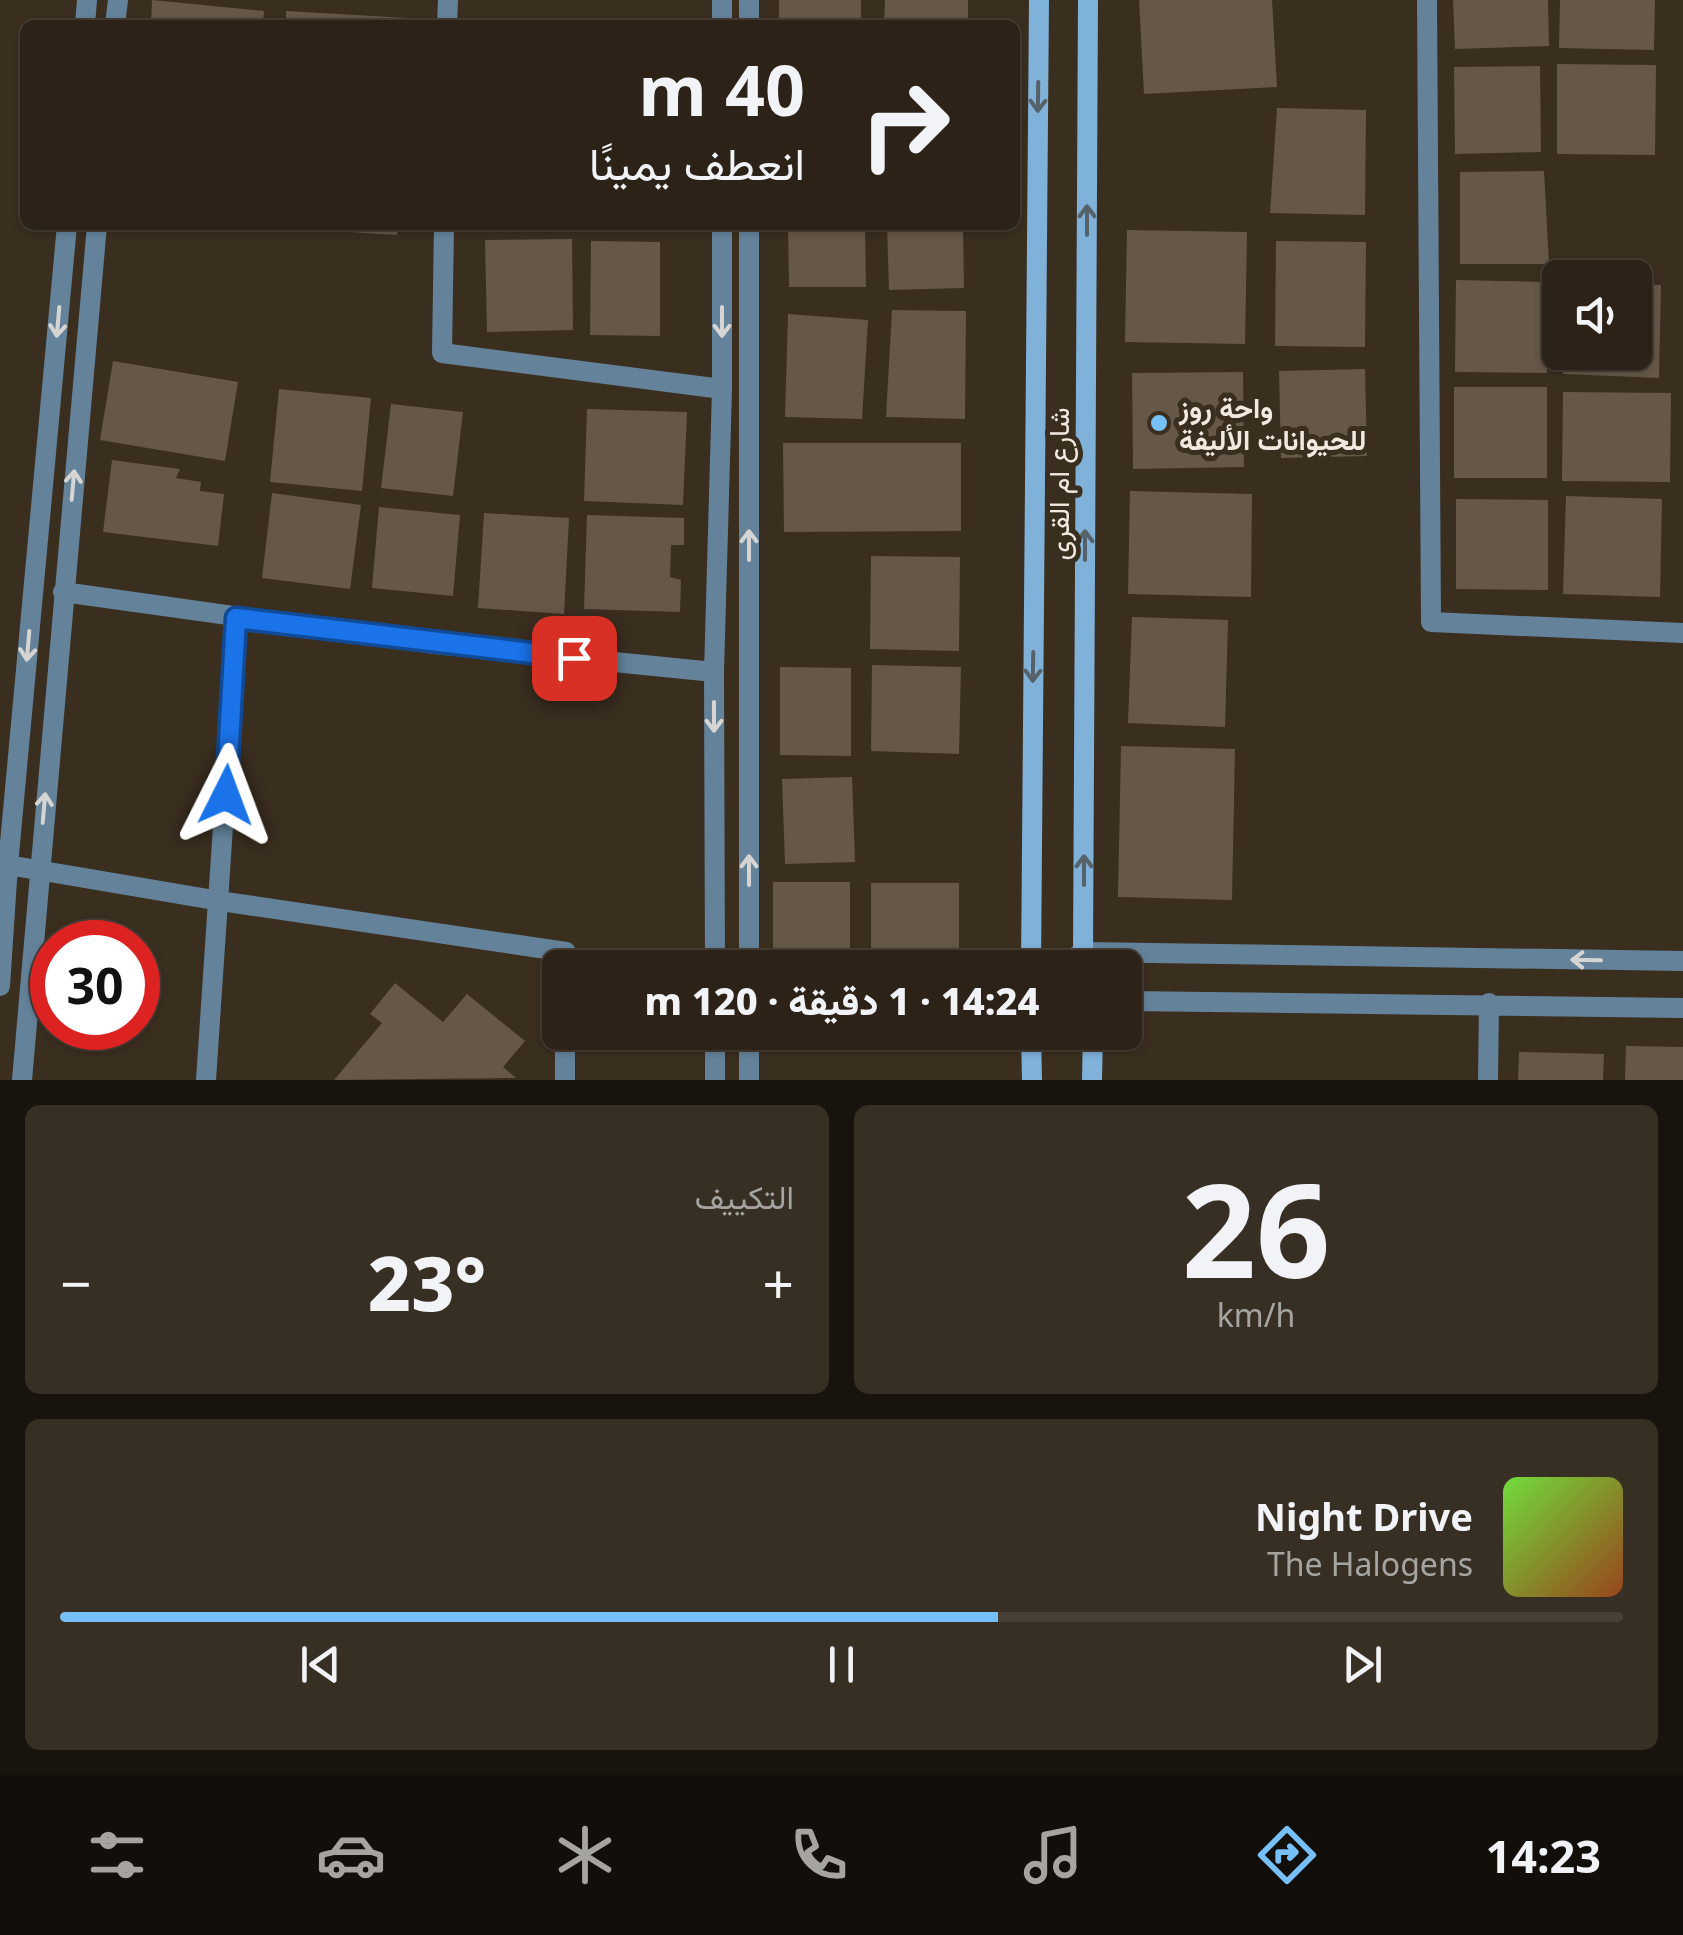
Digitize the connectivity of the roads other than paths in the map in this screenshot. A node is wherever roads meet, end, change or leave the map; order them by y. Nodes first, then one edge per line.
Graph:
1 (1039, 0) edge
2 (1088, 0) edge
3 (1427, 0) edge
4 (67, 230) edge
5 (97, 230) edge
6 (444, 230) edge
7 (722, 230) edge
8 (749, 230) edge
9 (722, 389) junction
10 (63, 592) junction
11 (236, 618) junction
12 (1683, 634) edge
13 (714, 672) junction
14 (8, 866) junction
15 (39, 871) junction
16 (220, 901) junction
17 (552, 950) edge
18 (715, 950) edge
19 (749, 950) edge
20 (1031, 950) edge
21 (1085, 950) edge
22 (1142, 960) edge
23 (1683, 961) edge
24 (0, 986) edge
25 (1142, 1001) edge
26 (1489, 1003) junction
27 (1683, 1008) edge
28 (566, 1050) edge
29 (715, 1050) edge
30 (749, 1050) edge
31 (1031, 1050) edge
32 (1093, 1050) edge
33 (22, 1080) edge
34 (206, 1080) edge
35 (565, 1080) edge
36 (715, 1080) edge
37 (748, 1080) edge
38 (1032, 1080) edge
39 (1092, 1080) edge
40 (1488, 1080) edge

1 -> 20 main road, شارع ام القرى
21 -> 2 main road, شارع ام القرى
3 - 12 street
4 -> 14 street
10 -> 5 street
6 - 9 street
7 -> 9 street
19 -> 8 street
9 - 13 street
10 - 11 street
15 -> 10 street
11 - 13 street
11 - 16 street
13 -> 18 street
14 - 15 street
14 - 24 street
15 - 16 street
15 - 33 street
16 - 17 street
16 - 34 street
23 -> 22 street
25 - 26 street
26 - 27 street
26 - 40 street
28 - 35 street
29 - 36 street
30 - 37 street
31 - 38 main road
32 - 39 main road

